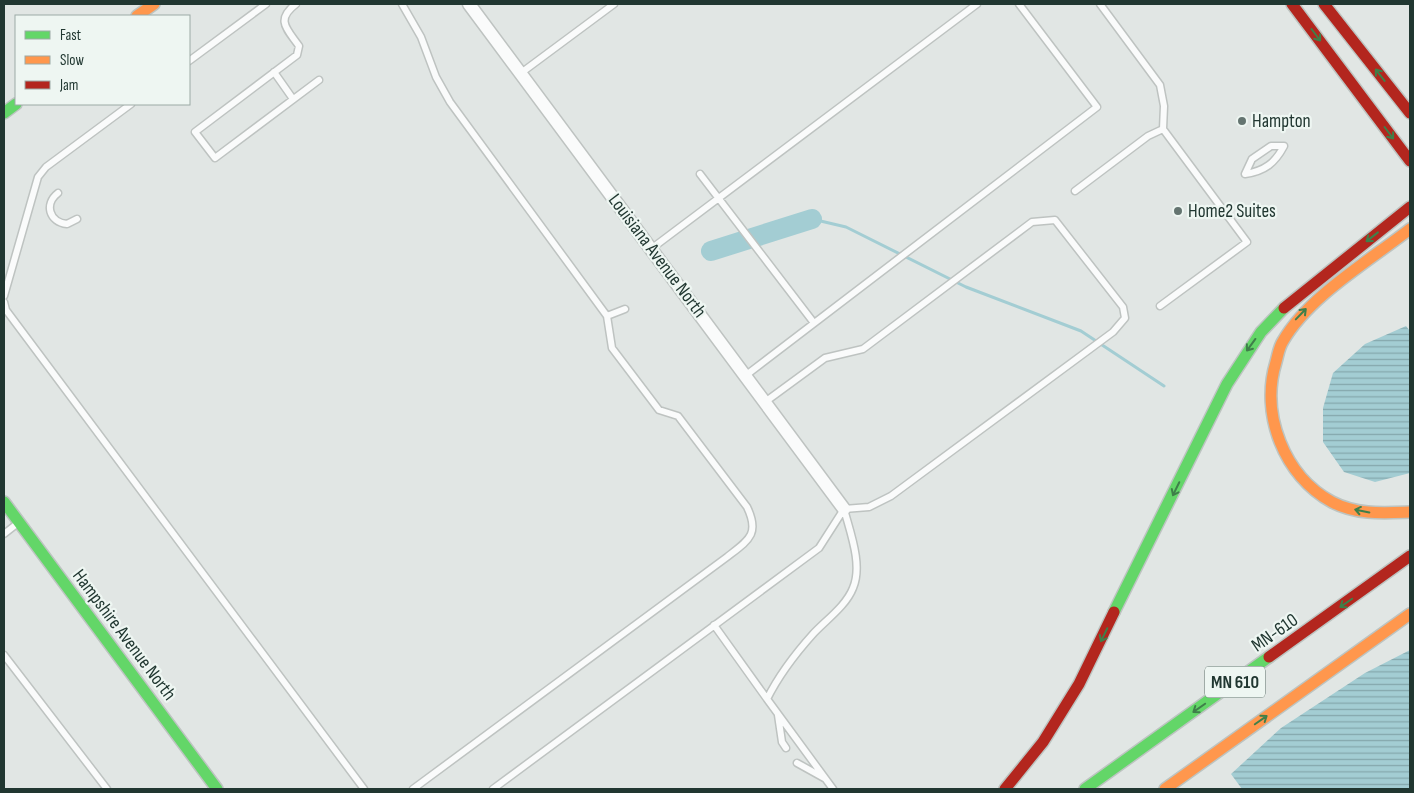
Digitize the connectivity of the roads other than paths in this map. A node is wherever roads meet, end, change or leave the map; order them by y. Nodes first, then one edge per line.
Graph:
1 (154, 4) edge
2 (266, 4) edge
3 (296, 4) edge
4 (402, 4) edge
5 (469, 4) edge
6 (614, 4) edge
7 (977, 4) edge
8 (1020, 4) edge
9 (1100, 4) edge
10 (1292, 4) edge
11 (1324, 4) edge
12 (138, 15) edge
13 (190, 60) edge
14 (274, 72) junction
15 (521, 74) junction
16 (319, 80) dead end
17 (293, 99) junction
18 (15, 105) edge
19 (130, 105) edge
20 (4, 113) edge
21 (1410, 114) edge
22 (1163, 129) junction
23 (1284, 146) joint
24 (1410, 161) edge
25 (700, 174) dead end
26 (1074, 191) dead end
27 (58, 193) dead end
28 (718, 198) junction
29 (1410, 207) edge
30 (77, 219) dead end
31 (1410, 229) edge
32 (652, 249) junction
33 (1328, 271) junction
34 (1298, 282) dead end
35 (4, 296) edge
36 (4, 302) edge
37 (1160, 306) dead end
38 (625, 309) dead end
39 (607, 316) junction
40 (814, 324) junction
41 (745, 376) junction
42 (765, 402) junction
43 (4, 502) edge
44 (844, 509) junction
45 (1410, 512) edge
46 (19, 522) junction
47 (4, 534) edge
48 (1410, 556) edge
49 (1410, 614) edge
50 (714, 625) junction
51 (4, 655) edge
52 (1063, 686) dead end
53 (767, 699) junction
54 (778, 714) junction
55 (786, 748) dead end
56 (798, 763) dead end
57 (1013, 778) junction
58 (826, 779) junction
59 (107, 789) edge
60 (217, 789) edge
61 (364, 789) edge
62 (413, 789) edge
63 (493, 789) edge
64 (833, 789) edge
65 (1005, 789) edge
66 (1085, 789) edge
67 (1165, 789) edge

1 - 12 main road
2 - 13 lane
3 - 14 lane
4 - 39 lane
5 - 15 street, Louisiana Avenue North
6 - 15 lane
7 - 28 lane
8 - 40 lane
9 - 22 lane
10 -> 24 main road
21 -> 11 main road
14 - 17 lane
14 - 17 lane
15 - 32 street, Louisiana Avenue North
16 - 17 lane
18 - 20 main road
19 - 35 lane
22 - 26 lane
22 - 37 lane
23 - 23 lane
25 - 28 lane
27 - 30 lane
28 - 32 lane
28 - 40 lane
29 -> 33 main road
45 -> 31 main road
32 - 41 street, Louisiana Avenue North
33 - 34 main road
33 -> 57 main road
36 - 61 lane
38 - 39 lane
39 - 62 lane
40 - 41 lane
41 - 42 street, Louisiana Avenue North
42 - 44 street, Louisiana Avenue North
42 - 44 lane
43 - 46 main road, Hampshire Avenue North
44 - 50 lane
44 - 53 lane
46 - 47 lane
46 - 60 main road, Hampshire Avenue North
48 -> 66 main road, MN-610 / MN 610
67 -> 49 main road, MN 610
50 - 53 lane
50 - 63 lane
51 - 59 lane
52 - 57 main road
53 - 54 lane
54 - 55 lane
54 - 58 lane
56 - 58 lane
57 - 65 main road
58 - 64 lane

